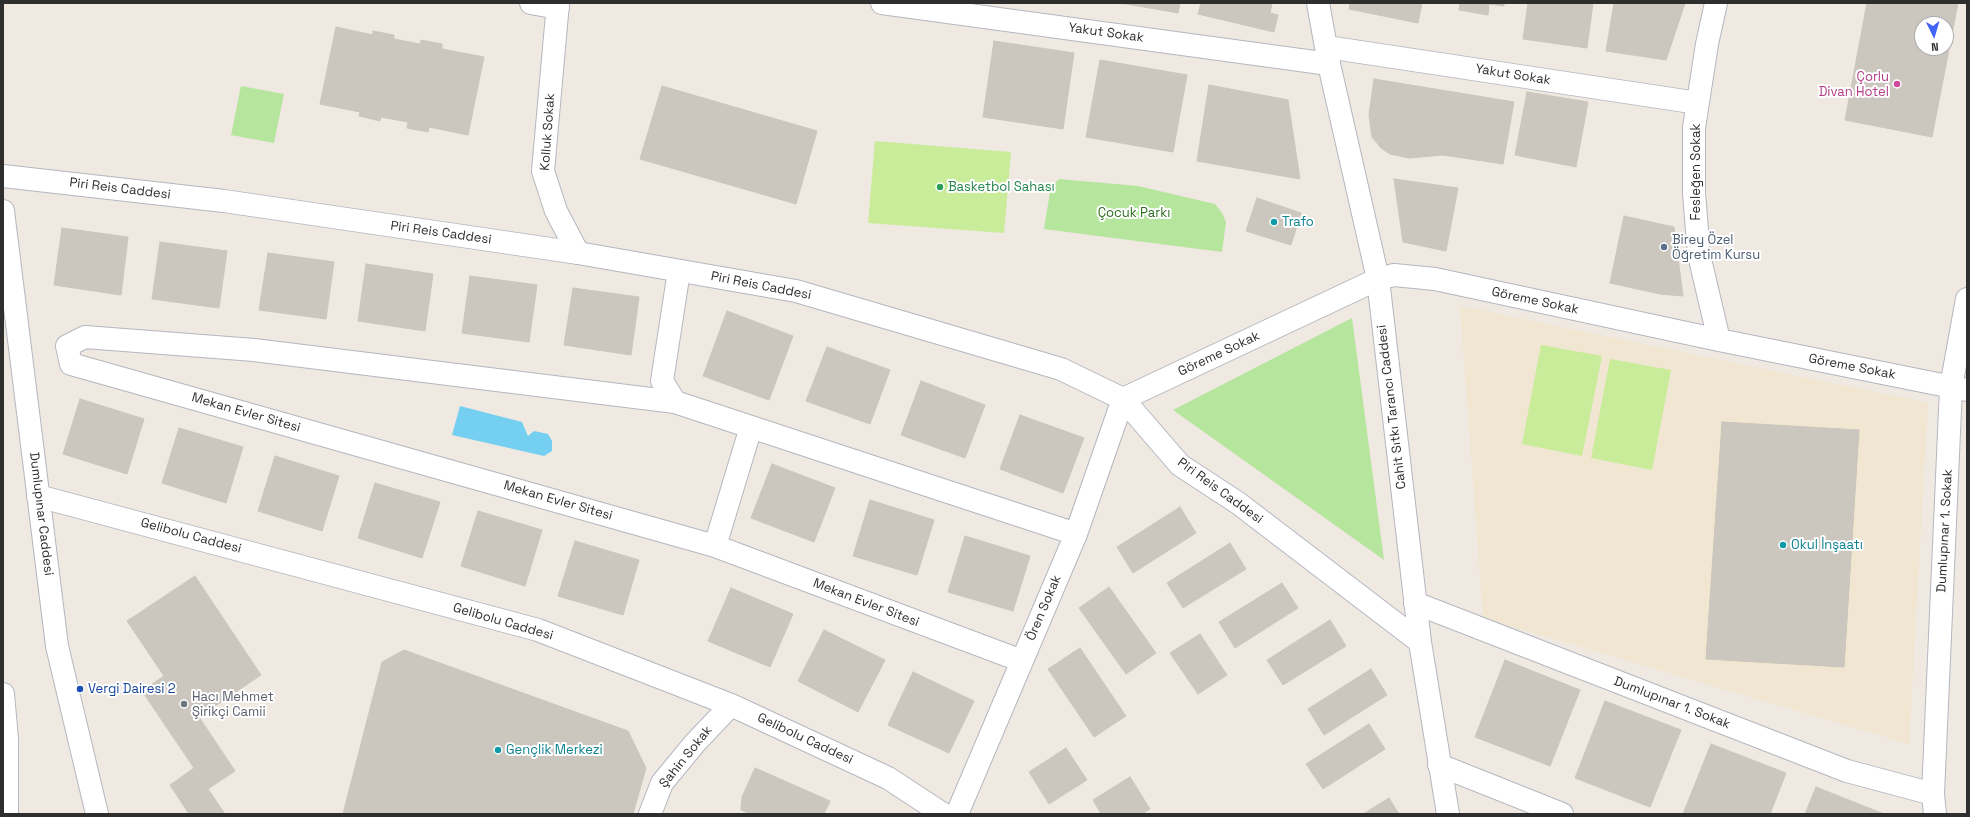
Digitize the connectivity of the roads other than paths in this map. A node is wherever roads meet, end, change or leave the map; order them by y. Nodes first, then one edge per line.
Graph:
1 (531, 3) edge
2 (882, 3) edge
3 (1318, 3) edge
4 (1716, 3) edge
5 (558, 5) edge
6 (1328, 55) junction
7 (1698, 103) junction
8 (3, 176) edge
9 (3, 211) edge
10 (578, 254) junction
11 (679, 270) junction
12 (1378, 279) junction
13 (1967, 299) edge
14 (1719, 340) junction
15 (1959, 389) edge
16 (1123, 399) junction
17 (675, 402) junction
18 (751, 427) junction
19 (38, 496) junction
20 (1076, 534) junction
21 (715, 546) junction
22 (1415, 603) junction
23 (1420, 642) junction
24 (1022, 661) junction
25 (3, 694) edge
26 (730, 705) junction
27 (1439, 765) junction
28 (1934, 804) edge
29 (7, 814) edge
30 (97, 814) edge
31 (650, 814) edge
32 (943, 814) edge
33 (957, 814) edge
34 (1448, 814) edge
35 (1562, 814) edge

1 - 5 street
2 - 6 street, Yakut Sokak
3 - 6 street, Cahit Sıtkı Tarancı Caddesi
4 - 7 street, Fesleğen Sokak
5 - 10 street, Kolluk Sokak
6 - 7 street, Yakut Sokak
6 - 12 street, Cahit Sıtkı Tarancı Caddesi
7 - 14 street, Fesleğen Sokak
8 - 10 street, Piri Reis Caddesi
9 - 19 street, Dumlupınar Caddesi
10 - 11 street, Piri Reis Caddesi
11 - 16 street, Piri Reis Caddesi
11 - 17 street
12 - 14 street, Göreme Sokak
12 - 16 street, Göreme Sokak
12 - 22 street, Cahit Sıtkı Tarancı Caddesi
13 - 15 street, Dumlupınar 1. Sokak
14 - 15 street, Göreme Sokak
15 - 28 street, Dumlupınar 1. Sokak
16 - 20 street, Ören Sokak
16 - 23 street, Piri Reis Caddesi
17 - 18 street
17 - 21 street, Mekan Evler Sitesi
18 - 20 street
18 - 21 street
19 - 26 street, Gelibolu Caddesi
19 - 30 street, Dumlupınar Caddesi
20 - 24 street, Ören Sokak
21 - 24 street, Mekan Evler Sitesi
22 - 23 street, Cahit Sıtkı Tarancı Caddesi
22 - 28 street, Dumlupınar 1. Sokak
23 - 27 street, Cahit Sıtkı Tarancı Caddesi
24 - 33 street, Ören Sokak
25 - 29 street
26 - 31 street, Şahin Sokak
26 - 32 street, Gelibolu Caddesi
27 - 34 street, Cahit Sıtkı Tarancı Caddesi
27 - 35 street

